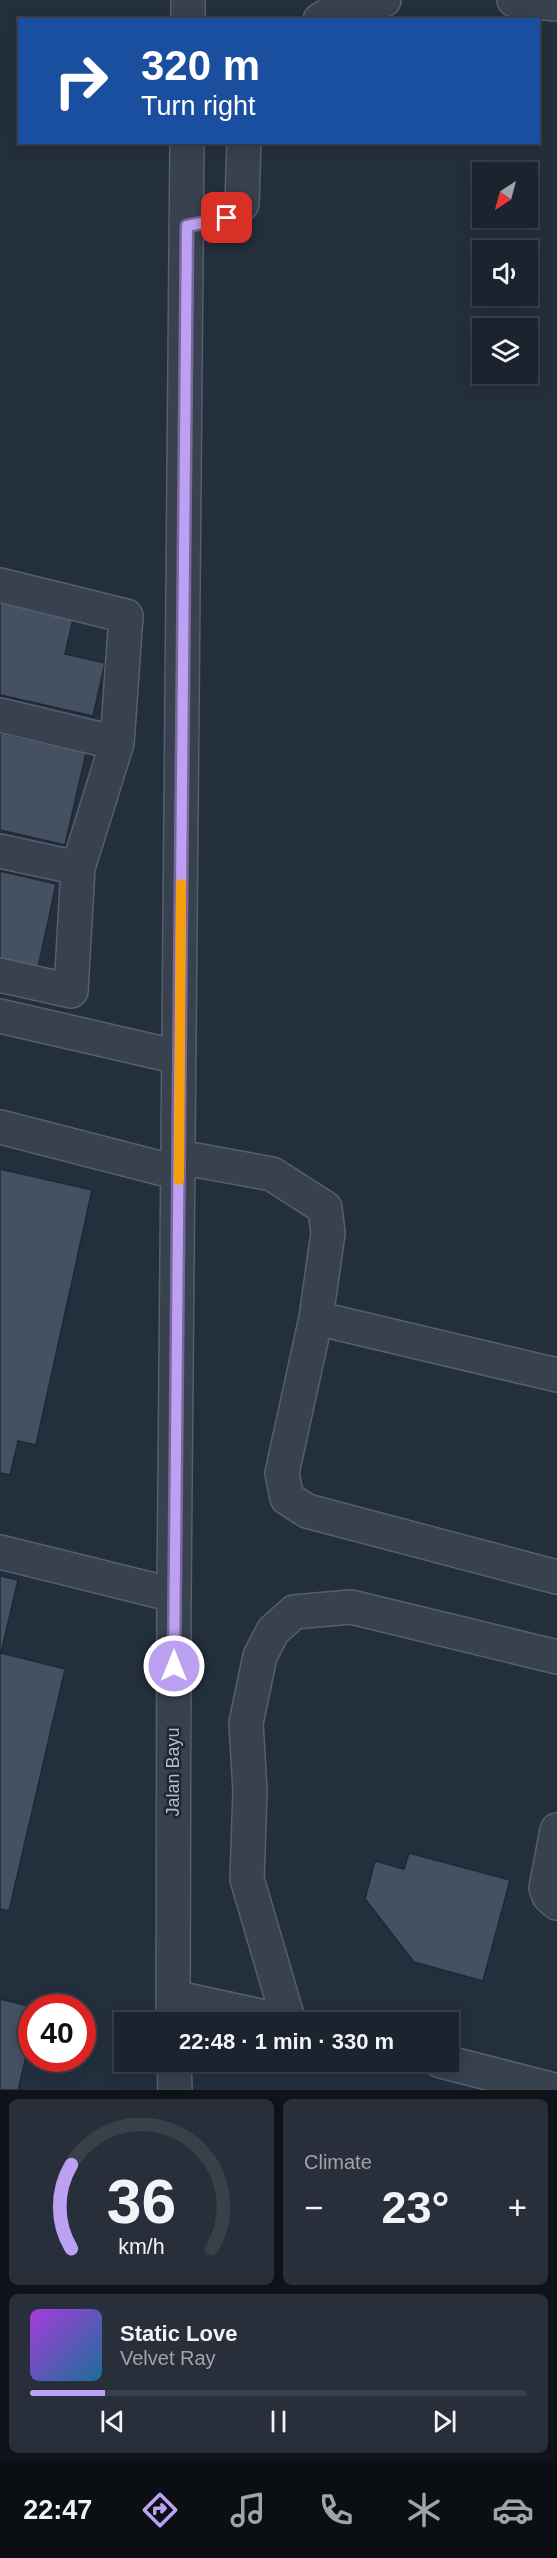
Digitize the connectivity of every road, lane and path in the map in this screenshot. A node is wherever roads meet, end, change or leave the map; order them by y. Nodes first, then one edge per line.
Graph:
1 (188, 0) edge
2 (384, 0) edge
3 (514, 0) edge
4 (557, 4) edge
5 (188, 18) edge
6 (323, 18) edge
7 (187, 144) edge
8 (244, 144) edge
9 (187, 226) junction
10 (0, 585) edge
11 (0, 715) edge
12 (117, 743) junction
13 (0, 851) edge
14 (78, 868) junction
15 (0, 975) edge
16 (0, 1016) edge
17 (178, 1057) junction
18 (0, 1127) edge
19 (179, 1165) junction
20 (316, 1318) junction
21 (557, 1375) edge
22 (0, 1552) edge
23 (557, 1577) edge
24 (174, 1595) junction
25 (557, 1657) edge
26 (557, 1830) edge
27 (557, 1904) edge
28 (173, 2009) edge
29 (200, 2012) edge
30 (286, 2012) edge
31 (459, 2066) edge
32 (174, 2072) edge
33 (174, 2090) edge
34 (554, 2090) edge

1 - 5 street
2 - 6 street
3 - 4 street
7 - 9 street, Jalan Bayu
8 - 9 street
9 - 17 street, Jalan Bayu
10 - 12 street
11 - 12 street
12 - 14 street
13 - 14 street
14 - 15 street
16 - 17 street
17 - 19 street, Jalan Bayu
18 - 19 street
19 - 20 street
19 - 24 street, Jalan Bayu
20 - 21 street
20 - 23 street
22 - 24 street
24 - 28 street, Jalan Bayu
25 - 30 street
26 - 27 street
28 - 29 street
31 - 34 street
32 - 33 street

